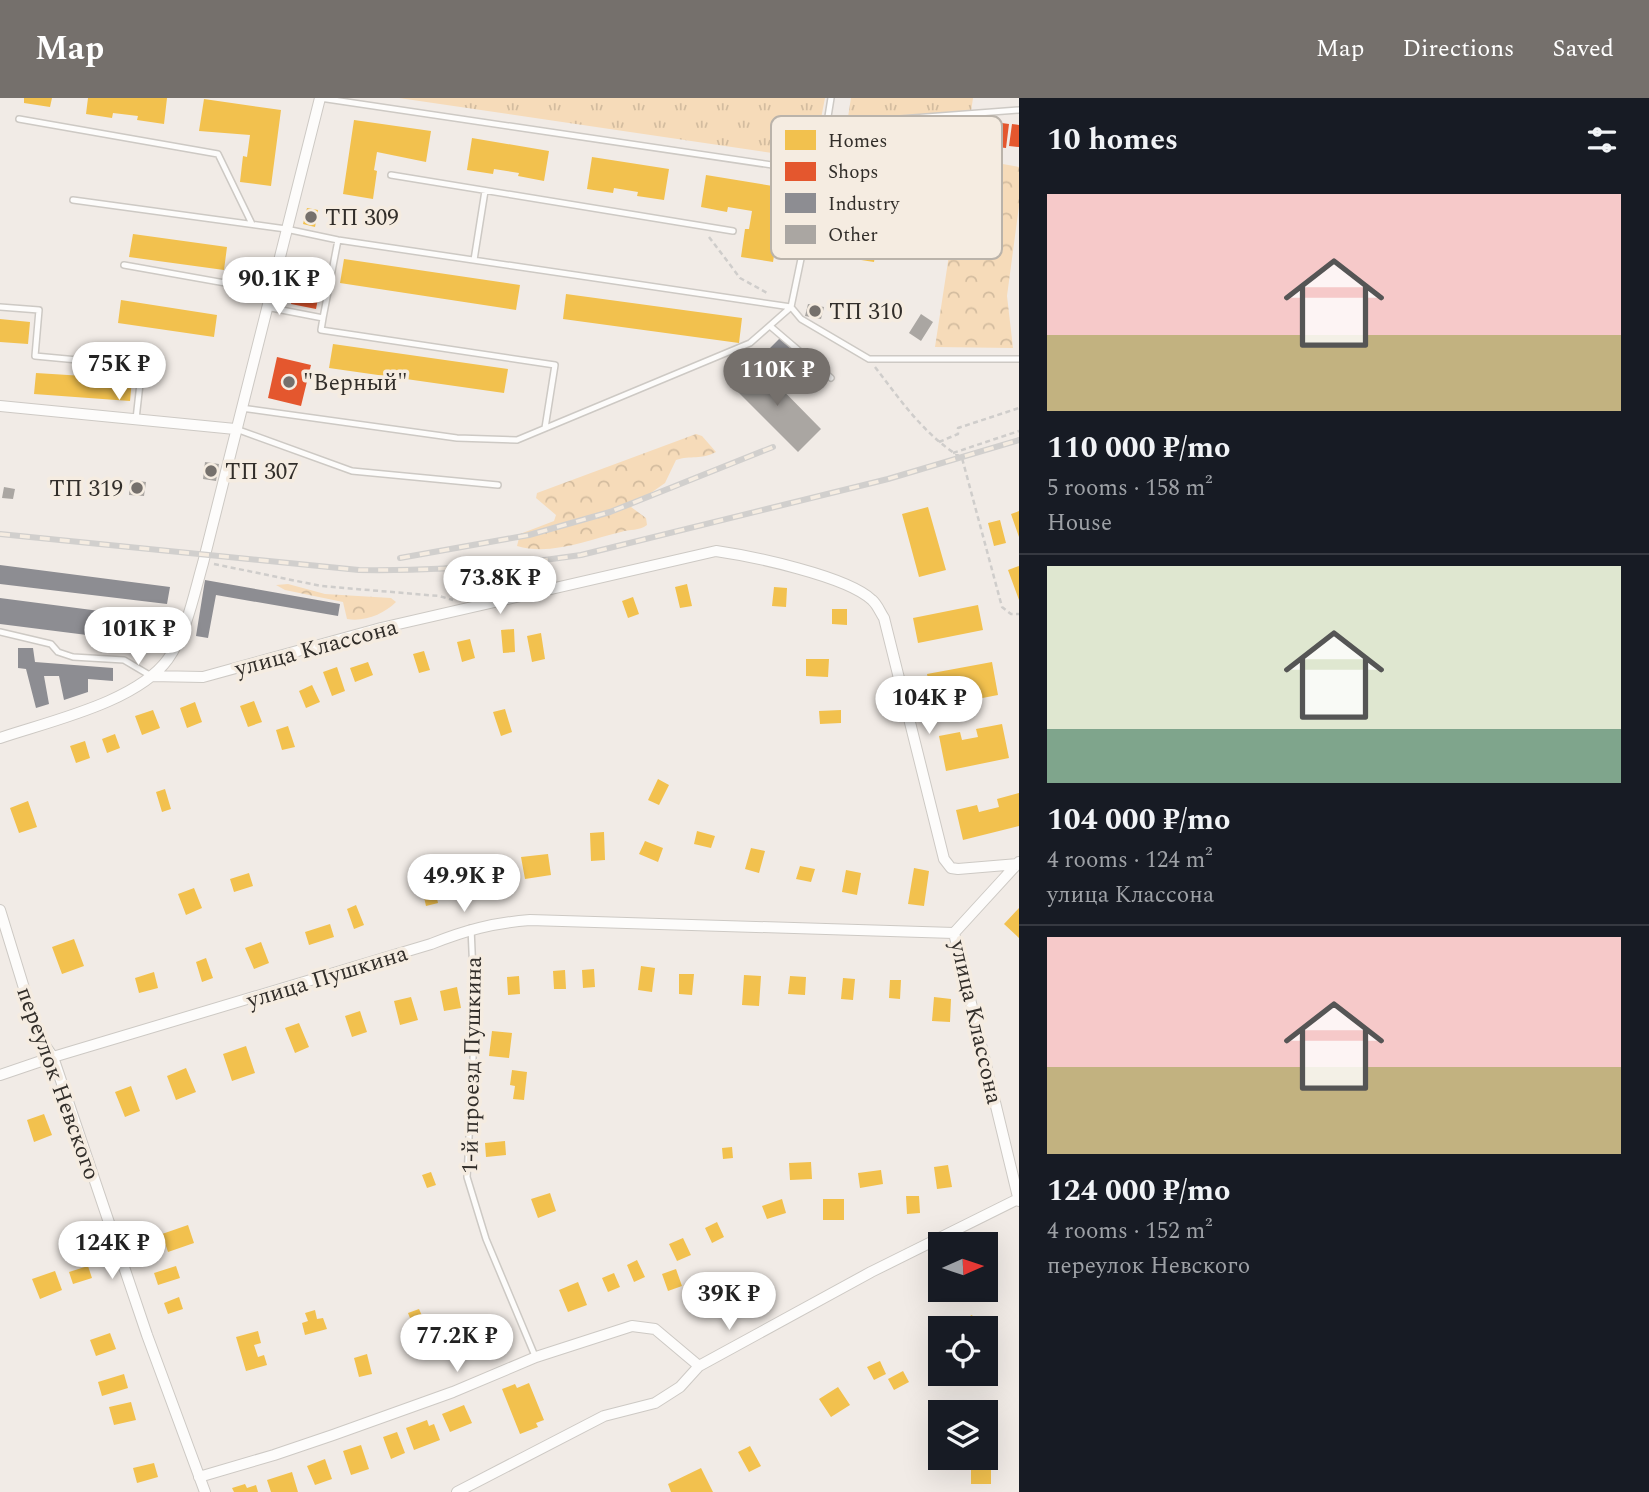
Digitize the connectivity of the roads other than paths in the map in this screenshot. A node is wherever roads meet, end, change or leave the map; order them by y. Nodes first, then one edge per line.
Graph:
1 (320, 98) edge
2 (831, 98) edge
3 (1019, 110) edge
4 (828, 116) edge
5 (940, 116) edge
6 (19, 119) dead end
7 (771, 165) edge
8 (391, 175) dead end
9 (485, 191) junction
10 (73, 200) dead end
11 (252, 225) junction
12 (286, 229) junction
13 (733, 231) dead end
14 (338, 240) junction
15 (801, 259) edge
16 (474, 260) junction
17 (124, 265) dead end
18 (270, 291) junction
19 (0, 307) edge
20 (266, 307) junction
21 (791, 307) junction
22 (323, 318) junction
23 (770, 326) junction
24 (1019, 359) edge
25 (831, 378) dead end
26 (0, 406) edge
27 (241, 408) junction
28 (136, 419) junction
29 (545, 428) junction
30 (235, 429) junction
31 (498, 485) dead end
32 (0, 632) edge
33 (151, 676) junction
34 (0, 738) edge
35 (1018, 863) edge
36 (0, 910) edge
37 (471, 928) junction
38 (954, 933) junction
39 (53, 1057) junction
40 (0, 1075) edge
41 (1019, 1200) edge
42 (536, 1357) junction
43 (699, 1366) junction
44 (198, 1477) junction
45 (205, 1492) edge
46 (457, 1492) edge

1 - 7 lane
1 - 12 street
2 - 4 lane
3 - 5 lane
6 - 11 lane
8 - 9 lane
9 - 13 lane
9 - 16 lane
10 - 11 lane
11 - 12 lane
12 - 14 lane
12 - 18 street
14 - 16 lane
14 - 22 lane
15 - 21 lane
16 - 21 lane
17 - 18 lane
18 - 20 street
19 - 28 lane
20 - 22 lane
20 - 27 street
21 - 23 lane
21 - 24 lane
22 - 29 lane
23 - 25 lane
23 - 29 lane
26 - 28 street
27 - 29 lane
27 - 30 street
28 - 30 street
30 - 31 lane
30 - 33 street
32 - 33 lane
33 - 34 street
33 - 35 street, улица Классона
35 - 38 street, улица Классона
36 - 39 street, переулок Невского
37 - 38 street, улица Пушкина
37 - 39 street, улица Пушкина
37 - 42 lane, 1-й проезд Пушкина
38 - 41 street, улица Классона
39 - 40 street, улица Пушкина
39 - 44 street, переулок Невского
41 - 43 street
42 - 43 street
42 - 44 street
43 - 46 street
44 - 45 street, переулок Невского

